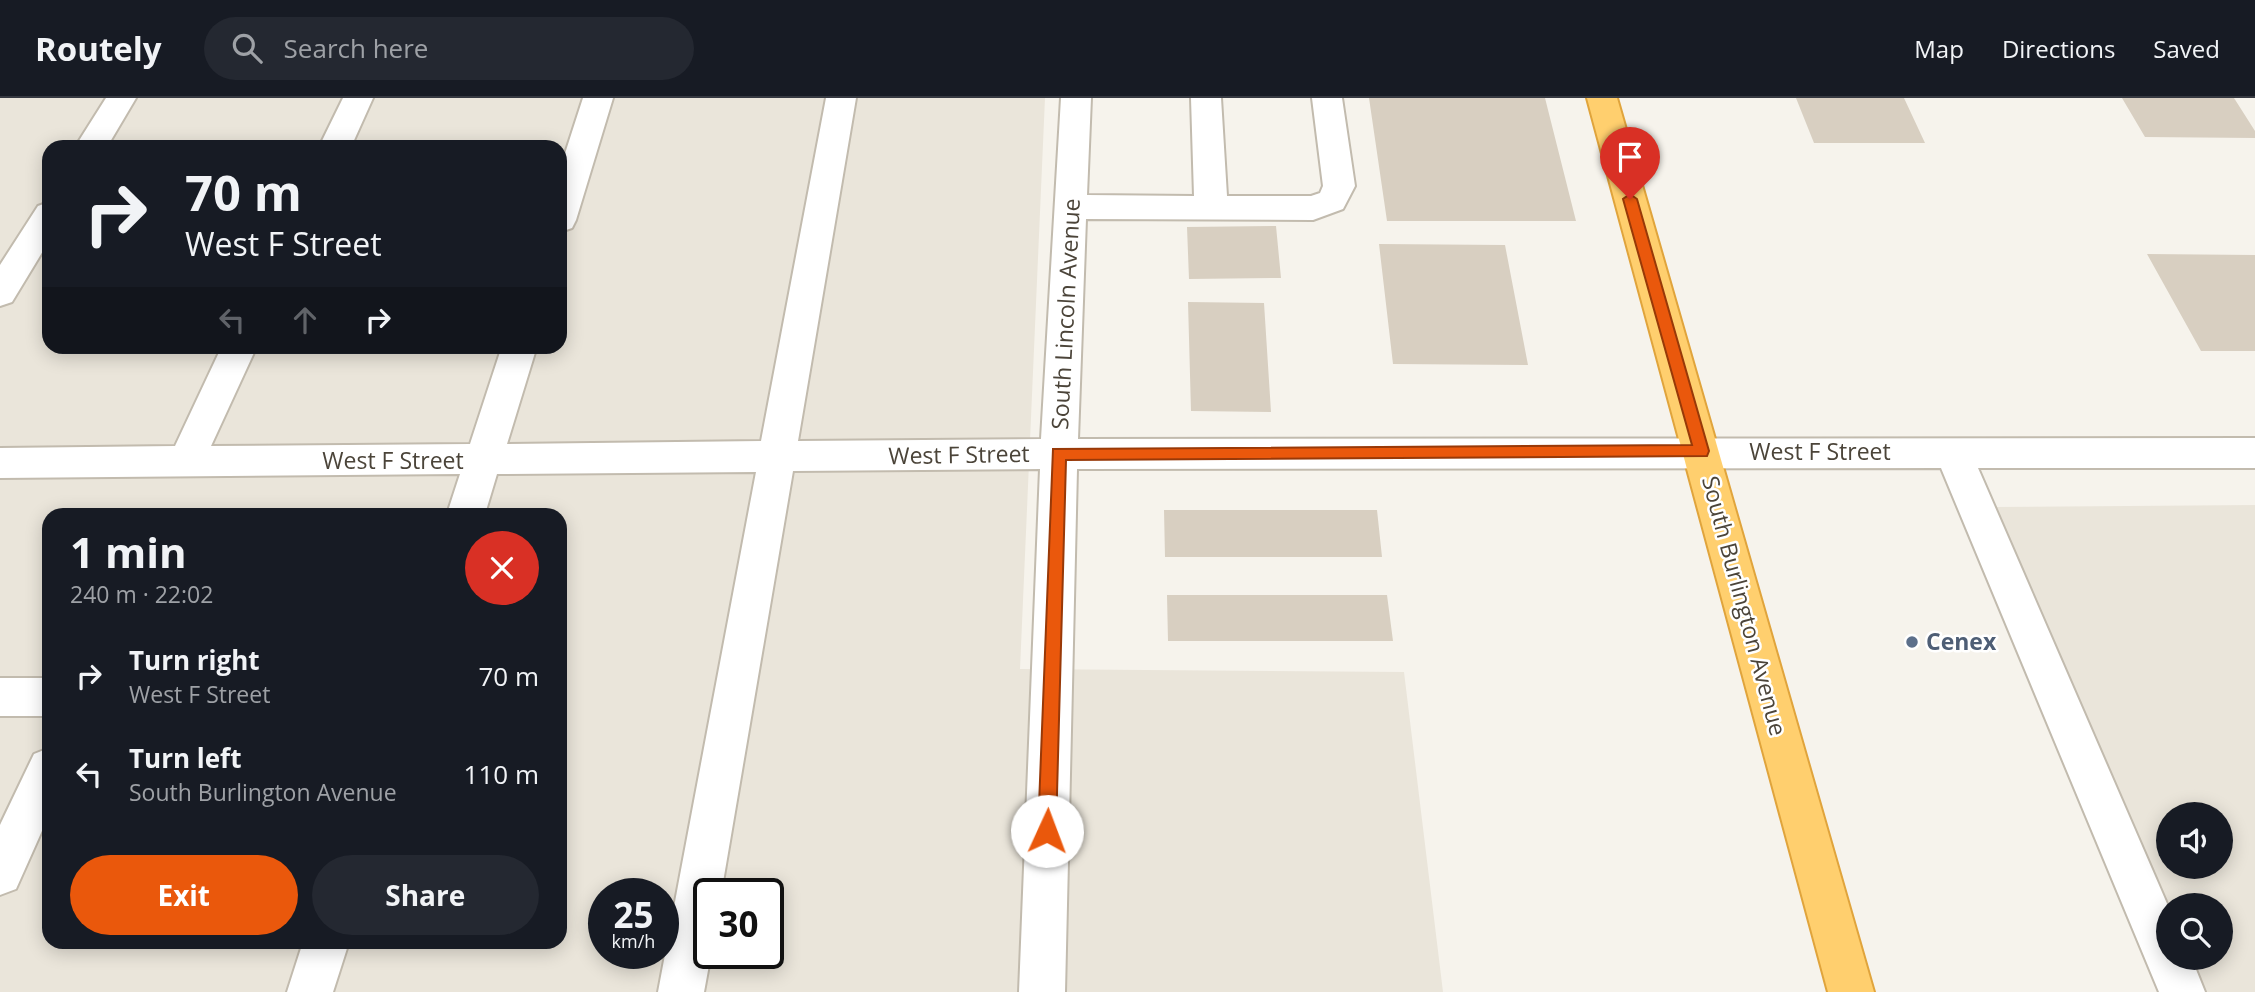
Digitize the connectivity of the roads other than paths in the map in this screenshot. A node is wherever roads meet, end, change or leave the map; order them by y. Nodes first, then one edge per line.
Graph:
1 (121, 98) edge
2 (358, 98) edge
3 (598, 98) edge
4 (841, 98) edge
5 (1076, 98) edge
6 (1206, 98) edge
7 (1327, 98) edge
8 (1602, 98) edge
9 (95, 140) edge
10 (338, 140) edge
11 (567, 198) edge
12 (1071, 207) junction
13 (1211, 208) junction
14 (42, 225) edge
15 (0, 293) edge
16 (236, 354) edge
17 (517, 354) edge
18 (1701, 451) junction
19 (1953, 452) junction
20 (1059, 454) junction
21 (776, 457) junction
22 (2253, 457) edge
23 (484, 460) junction
24 (0, 463) edge
25 (185, 463) junction
26 (468, 508) edge
27 (0, 696) edge
28 (42, 697) edge
29 (42, 783) edge
30 (0, 873) edge
31 (324, 949) edge
32 (310, 992) edge
33 (681, 992) edge
34 (1042, 992) edge
35 (1851, 992) edge
36 (2182, 992) edge

1 - 9 street
2 - 10 street
3 - 11 street
4 - 21 street
5 - 12 street, South Lincoln Avenue
6 - 13 street
7 - 13 street
8 - 18 highway, South Burlington Avenue
12 - 13 street
12 - 20 street, South Lincoln Avenue
14 - 15 street
16 - 25 street
17 - 23 street
18 - 19 street, West F Street
18 - 20 street, West F Street
18 - 35 highway, South Burlington Avenue
19 - 22 street, West F Street
19 - 36 street
20 - 21 street, West F Street
20 - 34 street, South Lincoln Avenue
21 - 23 street, West F Street
21 - 33 street
23 - 25 street, West F Street
23 - 26 street
24 - 25 street, West F Street
27 - 28 street
29 - 30 street
31 - 32 street

